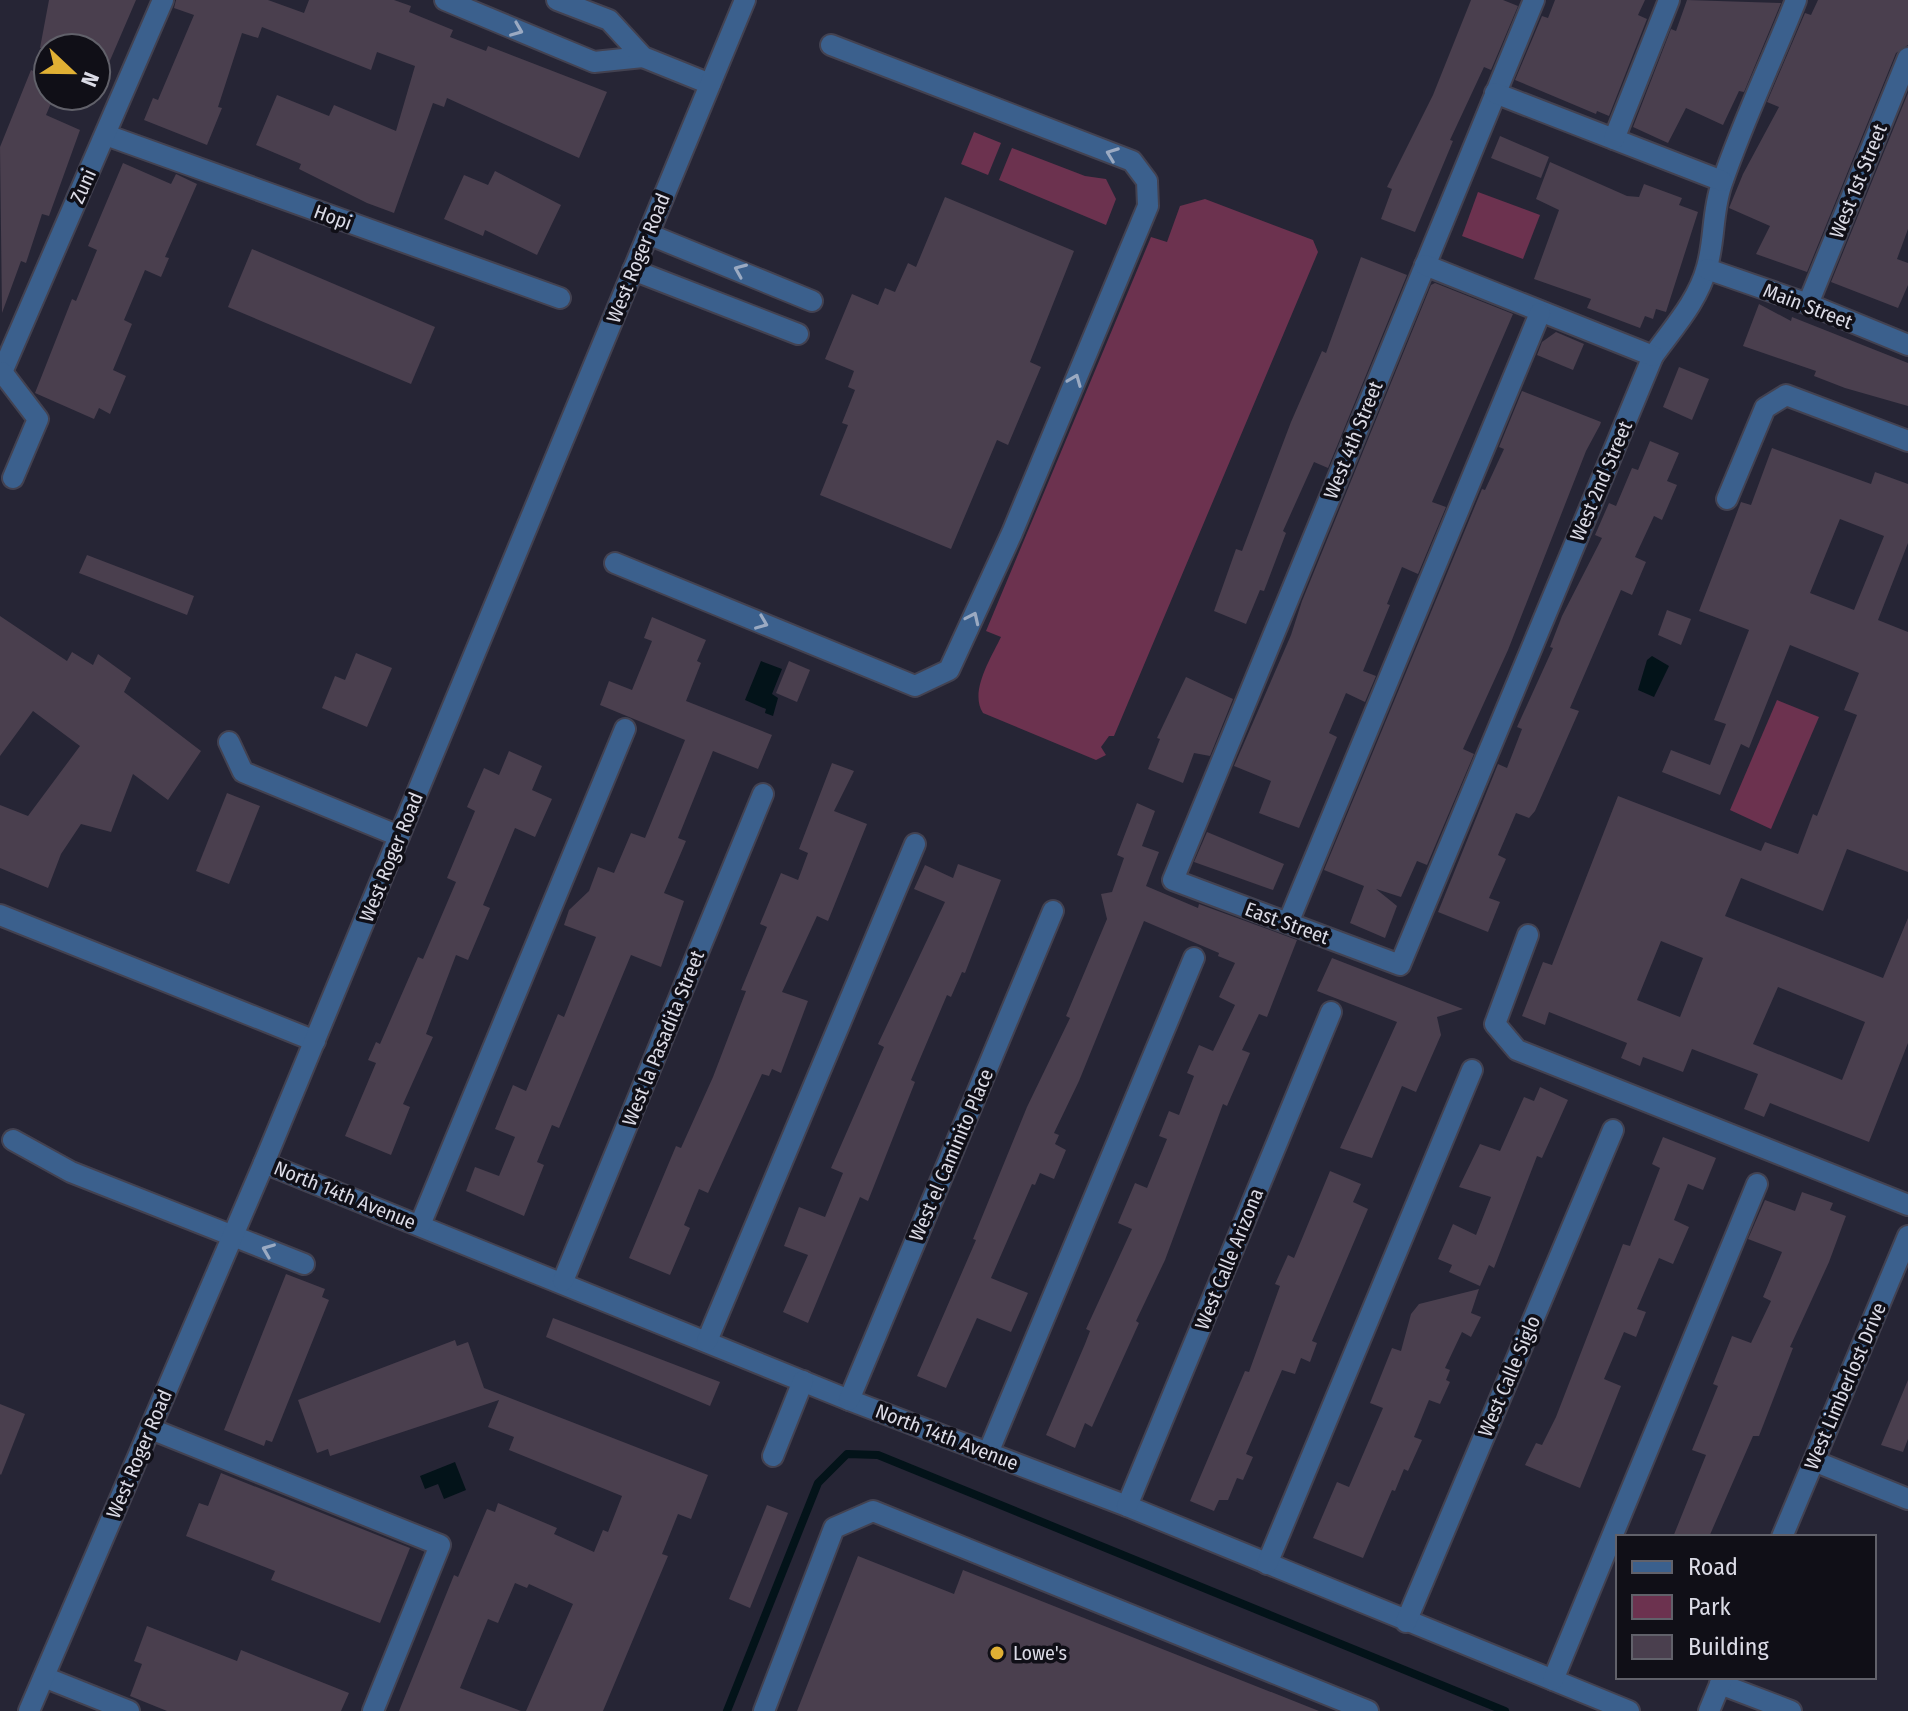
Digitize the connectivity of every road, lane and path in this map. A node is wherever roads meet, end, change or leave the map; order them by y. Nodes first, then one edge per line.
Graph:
1 (163, 0) edge
2 (445, 0) edge
3 (557, 0) edge
4 (745, 0) edge
5 (1534, 0) edge
6 (1669, 0) edge
7 (1796, 0) edge
8 (831, 45) dead end
9 (643, 57) junction
10 (1908, 58) edge
11 (710, 84) junction
12 (1495, 93) junction
13 (106, 135) junction
14 (1614, 139) junction
15 (1722, 181) junction
16 (648, 234) junction
17 (1425, 265) junction
18 (1707, 269) junction
19 (633, 270) junction
20 (560, 298) dead end
21 (812, 301) dead end
22 (1808, 304) junction
23 (1540, 313) junction
24 (798, 334) dead end
25 (1908, 345) edge
26 (1653, 356) junction
27 (1, 371) edge
28 (1908, 441) edge
29 (13, 478) dead end
30 (1727, 499) dead end
31 (615, 563) dead end
32 (625, 729) dead end
33 (229, 742) dead end
34 (763, 794) dead end
35 (399, 836) junction
36 (915, 844) dead end
37 (1173, 880) joint
38 (1053, 911) dead end
39 (0, 915) edge
40 (1288, 923) junction
41 (1528, 935) dead end
42 (1194, 958) dead end
43 (1400, 965) joint
44 (1331, 1012) dead end
45 (315, 1041) junction
46 (1472, 1070) dead end
47 (1613, 1130) dead end
48 (13, 1140) dead end
49 (264, 1163) junction
50 (1757, 1184) dead end
51 (1908, 1205) edge
52 (420, 1225) junction
53 (233, 1236) junction
54 (1908, 1236) edge
55 (304, 1264) dead end
56 (563, 1281) junction
57 (707, 1341) junction
58 (803, 1381) junction
59 (849, 1400) junction
60 (151, 1429) junction
61 (988, 1453) junction
62 (773, 1456) dead end
63 (1814, 1461) junction
64 (1908, 1499) edge
65 (1127, 1506) junction
66 (1783, 1535) edge
67 (1267, 1564) junction
68 (1406, 1622) junction
69 (44, 1677) junction
70 (1553, 1680) junction
71 (1722, 1680) edge
72 (29, 1711) edge
73 (129, 1711) edge
74 (373, 1711) edge
75 (764, 1711) edge
76 (1368, 1711) edge
77 (1629, 1711) edge
78 (1709, 1711) edge
79 (1791, 1711) edge

1 - 13 street, Zuni
2 -> 9 street
3 - 9 street
4 - 11 street, West Roger Road
5 - 12 street, West 4th Street
6 - 14 street
7 - 15 street, West 2nd Street
31 -> 8 street
9 - 11 street
10 - 22 street, West 1st Street
11 - 16 street, West Roger Road
12 - 14 street
12 - 17 street, West 4th Street
13 - 20 street, Hopi
13 - 27 street, Zuni
14 - 15 street
15 - 18 street, West 2nd Street
16 - 19 street, West Roger Road
21 -> 16 street
17 - 23 street
17 - 37 street, West 4th Street
18 - 22 street, Main Street
18 - 26 street, West 2nd Street
19 - 24 street
19 - 35 street, West Roger Road
22 - 25 street, Main Street
23 - 26 street
23 - 40 street
26 - 43 street, West 2nd Street
27 - 29 street
28 - 30 street
32 - 52 street
33 - 35 street
34 - 56 street, West la Pasadita Street
35 - 45 street, West Roger Road
36 - 57 street
37 - 40 street, East Street
38 - 59 street, West el Caminito Place
39 - 45 street
40 - 43 street, East Street
41 - 51 street
42 - 61 street
44 - 65 street, West Calle Arizona
45 - 49 street, West Roger Road
46 - 67 street
47 - 68 street, West Calle Siglo
48 - 53 street
49 - 52 street, North 14th Avenue
49 - 53 street, West Roger Road
50 - 70 street
52 - 56 street, North 14th Avenue
55 -> 53 street
53 - 60 street, West Roger Road
54 - 63 street, West Limberlost Drive
56 - 57 street, North 14th Avenue
57 - 58 street, North 14th Avenue
58 - 59 street, North 14th Avenue
58 - 62 street
59 - 61 street, North 14th Avenue
60 - 69 street, West Roger Road
60 - 74 street
61 - 65 street, North 14th Avenue
63 - 64 street
63 - 66 street, West Limberlost Drive
65 - 67 street, North 14th Avenue
67 - 68 street, North 14th Avenue
68 - 70 street, North 14th Avenue
69 - 72 street, West Roger Road
69 - 73 street
70 - 77 street, North 14th Avenue
71 - 78 street
71 - 79 street
75 - 76 street

